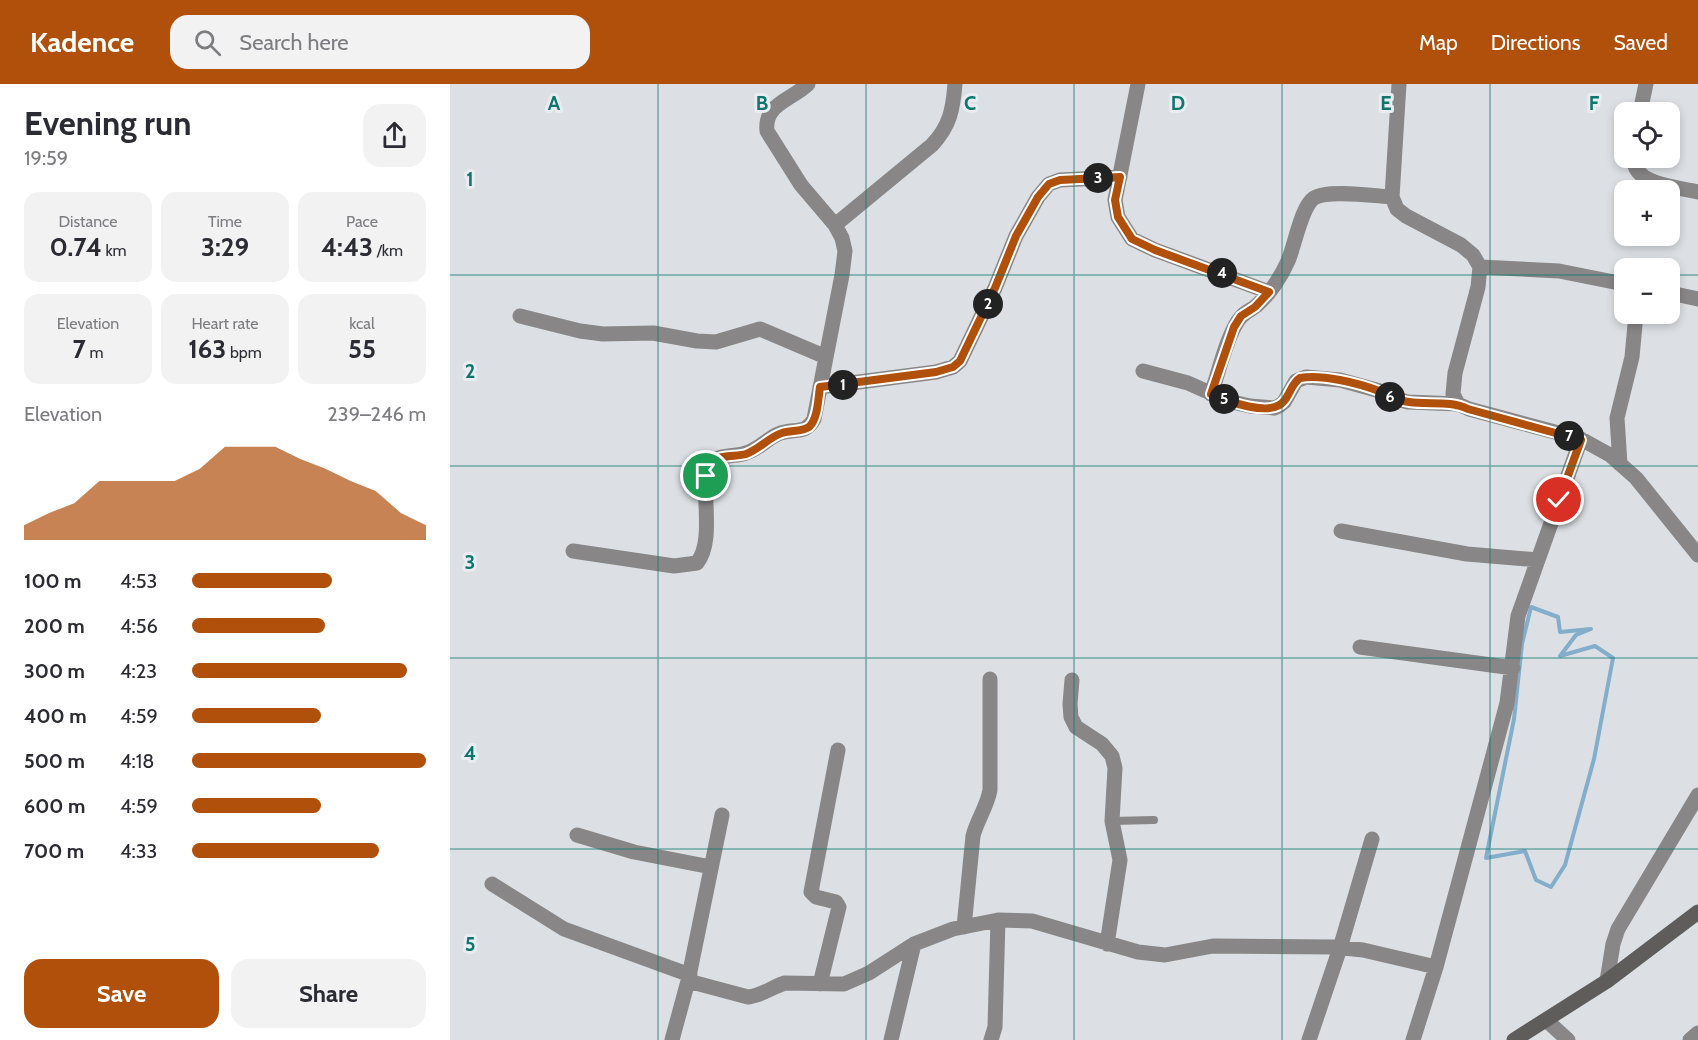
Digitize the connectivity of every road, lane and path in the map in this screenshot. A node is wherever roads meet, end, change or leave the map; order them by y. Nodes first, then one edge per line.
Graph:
1 (808, 84) edge
2 (956, 84) edge
3 (1138, 84) edge
4 (1399, 84) edge
5 (1646, 84) edge
6 (1642, 102) edge
7 (1636, 168) edge
8 (1120, 177) junction
9 (1698, 192) edge
10 (1392, 197) junction
11 (835, 225) junction
12 (1480, 267) junction
13 (1614, 282) edge
14 (1269, 292) junction
15 (1680, 295) edge
16 (1698, 299) edge
17 (520, 316) dead end
18 (1635, 324) edge
19 (826, 357) junction
20 (1143, 371) dead end
21 (820, 387) junction
22 (1211, 394) junction
23 (1458, 404) junction
24 (1581, 440) junction
25 (1620, 464) junction
26 (1341, 531) dead end
27 (573, 551) dead end
28 (1698, 555) edge
29 (1538, 560) junction
30 (1360, 647) dead end
31 (1513, 668) junction
32 (990, 679) dead end
33 (1072, 680) dead end
34 (837, 750) dead end
35 (1698, 795) edge
36 (722, 814) dead end
37 (1154, 820) dead end
38 (1112, 821) junction
39 (577, 836) dead end
40 (1372, 839) dead end
41 (711, 867) junction
42 (492, 884) dead end
43 (1698, 912) edge
44 (998, 920) junction
45 (964, 927) junction
46 (914, 944) junction
47 (1107, 944) junction
48 (1340, 948) junction
49 (1436, 967) junction
50 (689, 978) junction
51 (1607, 981) junction
52 (820, 984) junction
53 (1546, 1020) junction
54 (1698, 1033) edge
55 (672, 1040) edge
56 (891, 1040) edge
57 (991, 1040) edge
58 (1309, 1040) edge
59 (1413, 1040) edge
60 (1514, 1040) edge
61 (1568, 1040) edge
62 (1690, 1040) edge

1 - 11 street
2 - 11 street
3 - 8 street
4 - 10 street
5 - 6 street
7 - 9 street
8 - 14 street
8 - 21 street
10 - 12 street
10 - 14 street
11 - 19 street
12 - 13 street
12 - 23 street
14 - 22 street
15 - 16 street
17 - 19 street
18 - 25 street
19 - 21 street
20 - 22 street
21 - 27 street
22 - 23 street
23 - 24 street
24 - 25 street
24 - 29 street
25 - 28 street
26 - 29 street
29 - 31 street
30 - 31 street
31 - 49 street
32 - 45 street
33 - 38 street
34 - 52 street
35 - 51 street
36 - 41 street
37 - 38 lane
38 - 47 street
39 - 41 street
40 - 48 street
41 - 50 street
42 - 50 street
43 - 51 main road
44 - 45 street
44 - 47 street
44 - 57 street
45 - 46 street
46 - 52 street
46 - 56 street
47 - 48 street
48 - 49 street
48 - 58 street
49 - 59 street
50 - 52 street
50 - 55 street
51 - 53 main road
53 - 60 main road
53 - 61 street
54 - 62 street

